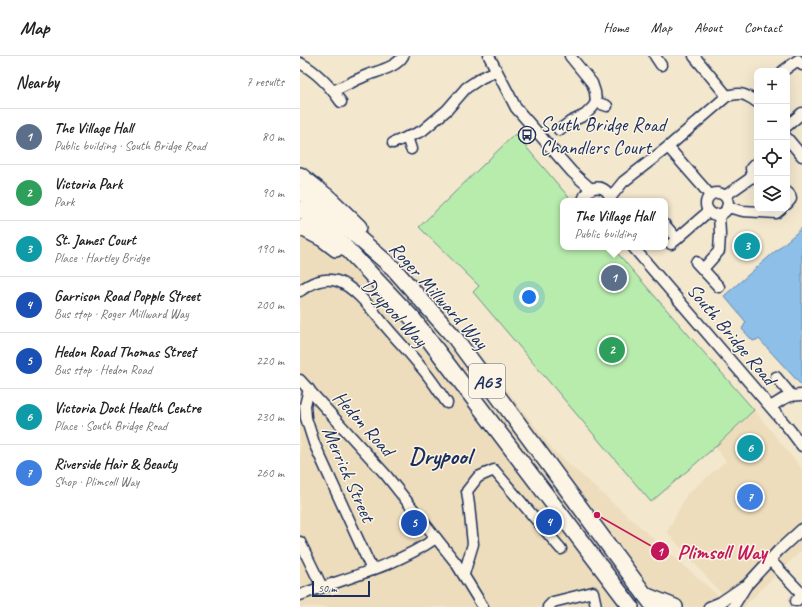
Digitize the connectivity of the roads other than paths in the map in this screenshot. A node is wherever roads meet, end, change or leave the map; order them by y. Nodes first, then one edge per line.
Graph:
1 (403, 56) edge
2 (490, 56) edge
3 (570, 56) edge
4 (655, 56) edge
5 (694, 56) edge
6 (300, 63) edge
7 (661, 65) dead end
8 (802, 65) edge
9 (787, 68) edge
10 (496, 71) junction
11 (333, 91) junction
12 (727, 96) junction
13 (754, 100) edge
14 (341, 102) dead end
15 (596, 102) junction
16 (607, 106) dead end
17 (802, 113) edge
18 (790, 123) edge
19 (559, 130) dead end
20 (406, 137) junction
21 (789, 140) edge
22 (393, 143) dead end
23 (668, 147) junction
24 (411, 149) dead end
25 (802, 156) edge
26 (754, 165) edge
27 (300, 175) edge
28 (754, 178) edge
29 (623, 182) junction
30 (300, 192) edge
31 (590, 194) edge
32 (710, 195) junction
33 (725, 196) junction
34 (609, 198) edge
35 (611, 198) edge
36 (728, 207) junction
37 (300, 208) edge
38 (709, 211) junction
39 (754, 212) edge
40 (760, 212) edge
41 (777, 212) edge
42 (719, 214) junction
43 (300, 226) edge
44 (668, 231) edge
45 (637, 250) edge
46 (376, 278) junction
47 (719, 287) dead end
48 (300, 292) edge
49 (455, 338) junction
50 (776, 377) dead end
51 (303, 384) edge
52 (791, 395) junction
53 (802, 395) edge
54 (447, 403) dead end
55 (771, 407) junction
56 (802, 446) edge
57 (802, 529) edge
58 (436, 538) junction
59 (300, 542) edge
60 (561, 549) dead end
61 (769, 559) junction
62 (372, 570) junction
63 (464, 574) junction
64 (746, 586) junction
65 (322, 587) junction
66 (300, 595) edge
67 (800, 598) edge
68 (650, 601) edge
69 (627, 604) edge
70 (596, 606) dead end
71 (483, 607) edge
72 (548, 607) edge
73 (675, 607) edge
74 (709, 607) edge
75 (733, 607) edge

1 - 11 street
2 - 10 street
3 - 15 street
4 - 7 street
5 - 12 street
6 - 11 street
8 - 9 street
10 - 20 street
10 - 31 street
11 - 14 street
12 - 13 street
12 - 23 street
15 - 16 street
15 - 19 street
17 - 18 street
20 - 22 street
20 - 24 street
21 - 25 street
23 - 29 street
23 - 32 street
26 - 28 street
27 - 49 highway, A63
28 - 33 street
29 - 31 street
29 - 35 street
30 - 49 highway, Roger Millward Way / A63
31 - 34 street
32 - 33 street
32 - 38 street
33 - 36 street
36 - 39 street
36 - 42 street
37 - 46 highway, Roger Millward Way / A63
38 - 42 street
38 - 44 street
40 - 41 street
42 - 47 street
43 - 46 highway, A63
45 - 55 street, South Bridge Road
46 - 69 highway, Roger Millward Way / A63
48 - 54 street, Drypool Way
49 - 68 highway, Roger Millward Way / A63
50 - 52 street
51 - 58 street, Hedon Road
51 - 62 street, Merrick Street
52 - 53 street
52 - 55 street
55 - 56 street, South Bridge Road
57 - 61 street
58 - 62 street
58 - 63 street, Hedon Road
59 - 65 street
60 - 63 street
61 - 64 street
61 - 67 street
62 - 65 street
63 - 71 street, Hedon Road
64 - 74 street
64 - 75 street
65 - 66 street
68 - 73 highway, Roger Millward Way / A63
70 - 72 street

